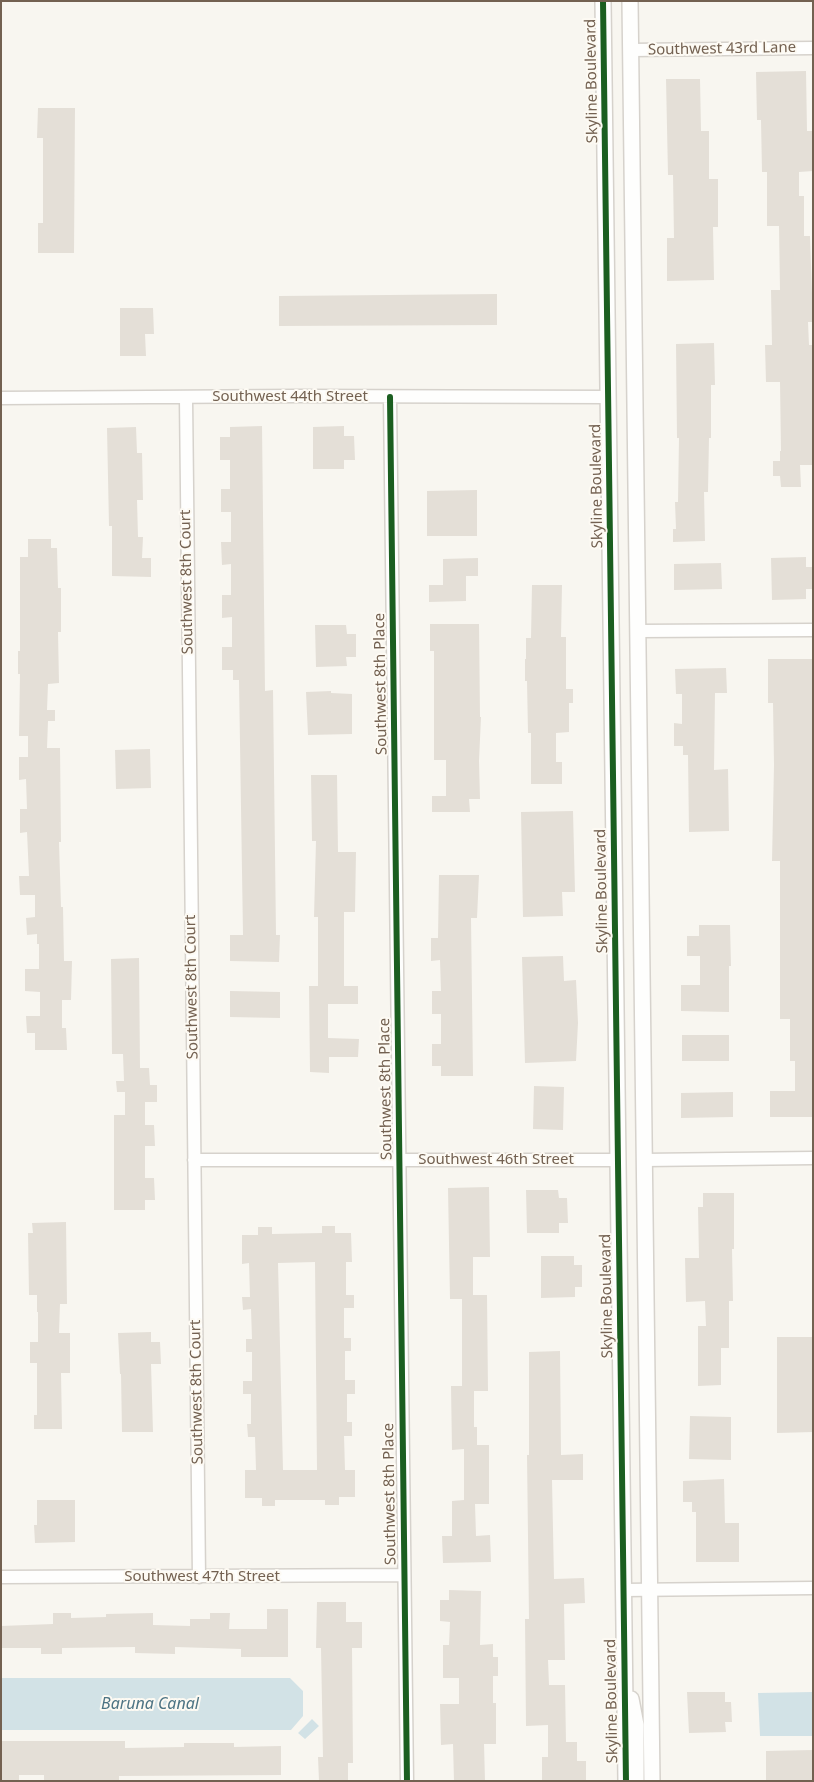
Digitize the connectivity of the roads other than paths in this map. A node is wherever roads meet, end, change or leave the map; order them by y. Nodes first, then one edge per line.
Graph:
1 (603, 1) edge
2 (630, 1) edge
3 (813, 48) edge
4 (604, 49) junction
5 (630, 50) junction
6 (390, 397) junction
7 (608, 397) junction
8 (1, 398) edge
9 (186, 398) junction
10 (635, 398) junction
11 (813, 630) edge
12 (612, 631) junction
13 (638, 631) junction
14 (813, 1158) edge
15 (194, 1160) junction
16 (400, 1160) junction
17 (618, 1160) junction
18 (644, 1160) junction
19 (404, 1576) junction
20 (1, 1577) edge
21 (199, 1577) junction
22 (813, 1588) edge
23 (650, 1589) junction
24 (623, 1590) junction
25 (624, 1674) junction
26 (407, 1781) edge
27 (626, 1781) edge
28 (636, 1781) edge
29 (652, 1781) edge

1 - 4 street, Skyline Boulevard
2 - 5 street
3 - 5 street, Southwest 43rd Lane
4 - 5 street
4 - 7 street, Skyline Boulevard
5 - 10 street
6 - 7 street, Southwest 44th Street
6 - 9 street, Southwest 44th Street
6 - 16 street, Southwest 8th Place
7 - 10 street
7 - 12 street, Skyline Boulevard
8 - 9 street, Southwest 44th Street
9 - 15 street, Southwest 8th Court
10 - 13 street
11 - 13 street
12 - 13 street
12 - 17 street, Skyline Boulevard
13 - 18 street
14 - 18 street
15 - 16 street, Southwest 46th Street
15 - 21 street, Southwest 8th Court
16 - 17 street, Southwest 46th Street
16 - 19 street, Southwest 8th Place
17 - 18 street
17 - 24 street, Skyline Boulevard
18 - 23 street
19 - 21 street, Southwest 47th Street
19 - 26 street, Southwest 8th Place
20 - 21 street, Southwest 47th Street
22 - 23 street
23 - 24 street
23 - 29 street
24 - 25 street, Skyline Boulevard
25 - 27 street, Skyline Boulevard
25 - 28 street

